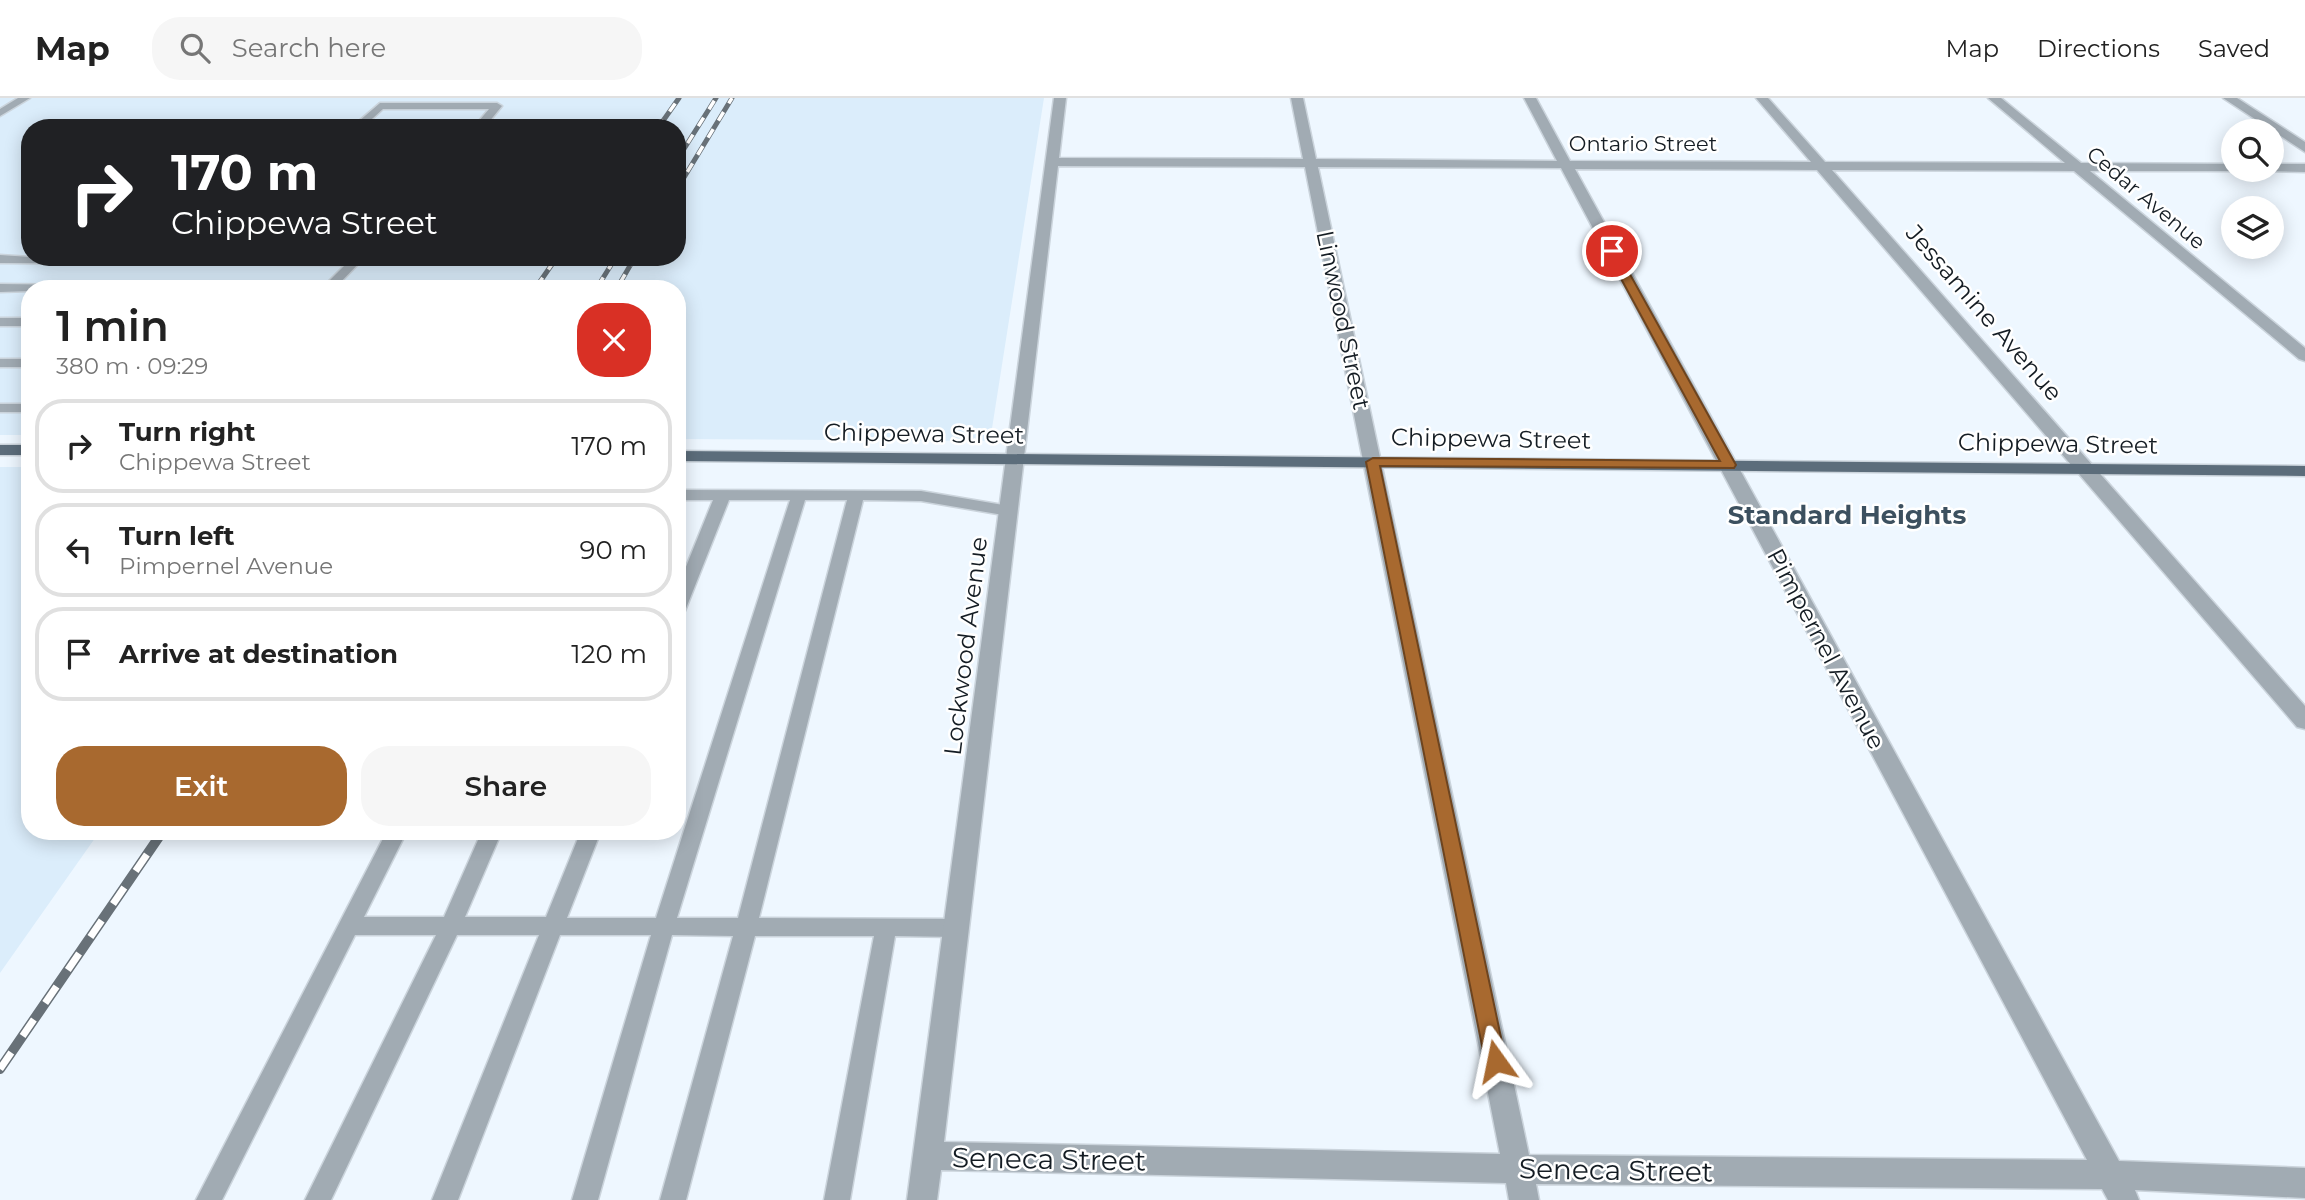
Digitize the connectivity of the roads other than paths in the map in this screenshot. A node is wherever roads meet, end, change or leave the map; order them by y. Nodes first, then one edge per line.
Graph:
1 (25, 98) edge
2 (1060, 98) edge
3 (1297, 98) edge
4 (1530, 98) edge
5 (1762, 98) edge
6 (1994, 98) edge
7 (2229, 98) edge
8 (0, 113) edge
9 (366, 119) edge
10 (486, 119) edge
11 (2305, 148) edge
12 (1052, 162) junction
13 (1311, 164) junction
14 (1565, 165) junction
15 (1820, 166) junction
16 (2077, 167) junction
17 (2221, 168) edge
18 (2284, 168) edge
19 (2305, 168) edge
20 (0, 259) edge
21 (21, 259) edge
22 (350, 266) edge
23 (336, 280) edge
24 (0, 288) edge
25 (21, 288) edge
26 (0, 322) edge
27 (21, 322) edge
28 (2305, 356) edge
29 (0, 363) edge
30 (21, 363) edge
31 (0, 408) edge
32 (21, 408) edge
33 (0, 450) edge
34 (21, 450) edge
35 (686, 456) edge
36 (1017, 459) junction
37 (1373, 462) junction
38 (1730, 465) junction
39 (2086, 469) junction
40 (2305, 471) edge
41 (686, 495) edge
42 (723, 495) junction
43 (799, 496) junction
44 (856, 496) junction
45 (1009, 510) junction
46 (686, 588) edge
47 (2305, 721) edge
48 (393, 840) edge
49 (488, 840) edge
50 (587, 840) edge
51 (350, 926) junction
52 (451, 926) junction
53 (554, 926) junction
54 (664, 926) junction
55 (886, 927) junction
56 (746, 928) junction
57 (956, 928) junction
58 (928, 1156) junction
59 (1518, 1169) junction
60 (2305, 1183) edge
61 (2117, 1188) edge
62 (209, 1200) edge
63 (318, 1200) edge
64 (445, 1200) edge
65 (585, 1200) edge
66 (673, 1200) edge
67 (837, 1200) edge
68 (922, 1200) edge
69 (1524, 1200) edge

1 - 8 lane
2 - 12 street, Lockwood Avenue
3 - 13 street, Linwood Street
4 - 14 street, Pimpernel Avenue
5 - 15 street, Jessamine Avenue
6 - 16 street, Cedar Avenue
7 - 11 street
9 - 10 lane
12 - 13 street, Ontario Street
12 - 36 street, Lockwood Avenue
13 - 14 street, Ontario Street
13 - 37 street, Linwood Street
14 - 15 street, Ontario Street
14 - 38 street, Pimpernel Avenue
15 - 16 street, Ontario Street
15 - 39 street, Jessamine Avenue
16 - 17 street, Ontario Street
16 - 28 street, Cedar Avenue
18 - 19 street
20 - 21 lane
22 - 23 lane
24 - 25 lane
26 - 27 lane
29 - 30 lane
31 - 32 lane
33 - 34 main road
35 - 36 main road, Chippewa Street
36 - 37 main road, Chippewa Street
36 - 45 street, Lockwood Avenue
37 - 38 main road, Chippewa Street
37 - 59 street, Linwood Street
38 - 39 main road, Chippewa Street
38 - 61 street, Pimpernel Avenue
39 - 40 main road, Chippewa Street
39 - 47 street, Jessamine Avenue
41 - 42 lane
42 - 43 lane
42 - 46 lane
43 - 44 lane
43 - 54 lane
44 - 45 lane
44 - 56 lane
45 - 57 street, Lockwood Avenue
48 - 51 lane
49 - 52 lane
50 - 53 lane
51 - 52 lane
51 - 62 lane
52 - 53 lane
52 - 63 lane
53 - 54 lane
53 - 64 lane
54 - 56 lane
54 - 65 lane
55 - 56 lane
55 - 57 lane
55 - 67 lane
56 - 66 lane
57 - 58 street, Lockwood Avenue
58 - 59 street, Seneca Street
58 - 68 street, Lockwood Avenue
59 - 61 street, Seneca Street
59 - 69 street, Linwood Street
60 - 61 street, Seneca Street

